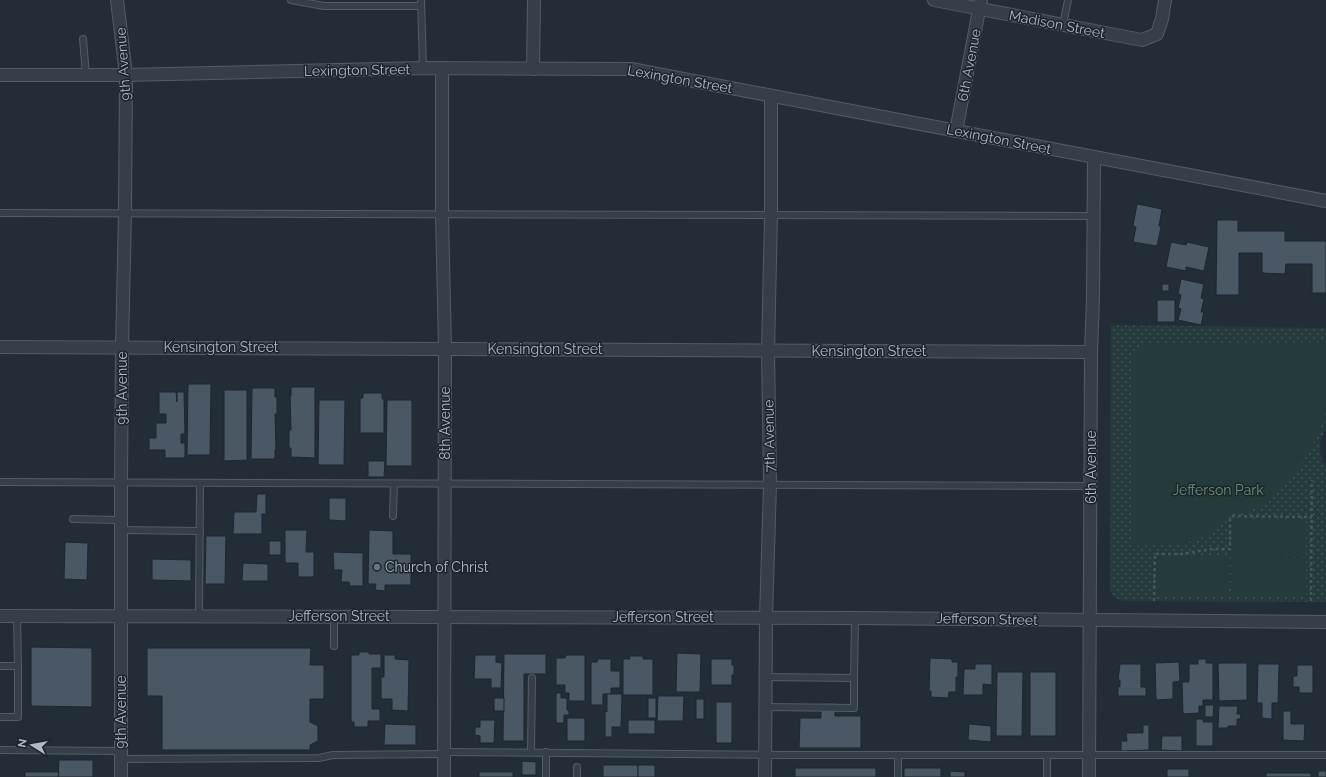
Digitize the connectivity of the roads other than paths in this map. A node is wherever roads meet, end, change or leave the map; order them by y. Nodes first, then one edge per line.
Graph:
1 (117, 0) edge
2 (291, 0) edge
3 (534, 0) edge
4 (934, 0) edge
5 (1068, 0) edge
6 (1165, 0) edge
7 (421, 3) edge
8 (981, 4) edge
9 (1063, 25) junction
10 (83, 39) dead end
11 (423, 68) junction
12 (442, 68) junction
13 (533, 69) junction
14 (0, 75) edge
15 (86, 75) junction
16 (126, 75) junction
17 (771, 96) junction
18 (956, 131) junction
19 (1094, 157) junction
20 (1326, 201) edge
21 (0, 213) edge
22 (125, 213) junction
23 (442, 213) junction
24 (771, 215) junction
25 (1094, 216) junction
26 (0, 347) edge
27 (122, 347) junction
28 (445, 349) junction
29 (768, 350) junction
30 (1091, 352) junction
31 (0, 482) edge
32 (121, 483) junction
33 (200, 484) junction
34 (394, 484) junction
35 (445, 484) junction
36 (770, 484) junction
37 (1091, 486) junction
38 (393, 516) dead end
39 (73, 519) dead end
40 (121, 525) junction
41 (200, 531) junction
42 (0, 616) edge
43 (18, 616) junction
44 (199, 616) junction
45 (334, 616) junction
46 (443, 616) junction
47 (121, 617) junction
48 (766, 618) junction
49 (855, 618) junction
50 (1090, 620) junction
51 (1326, 622) edge
52 (334, 646) dead end
53 (0, 666) edge
54 (18, 666) junction
55 (766, 677) junction
56 (532, 678) dead end
57 (854, 678) junction
58 (765, 707) junction
59 (0, 717) edge
60 (0, 750) edge
61 (531, 752) junction
62 (546, 752) junction
63 (444, 753) junction
64 (765, 754) junction
65 (120, 755) junction
66 (898, 755) junction
67 (1047, 755) junction
68 (1326, 755) edge
69 (1089, 756) junction
70 (577, 767) dead end
71 (120, 777) edge
72 (444, 777) edge
73 (546, 777) edge
74 (577, 777) edge
75 (765, 777) edge
76 (898, 777) edge
77 (1048, 777) edge
78 (1089, 777) edge

1 - 16 street, 9th Avenue
2 - 7 lane
3 - 13 street
4 - 8 street, Madison Street
5 - 9 lane
6 - 9 street, Madison Street
7 - 11 lane
8 - 9 street, Madison Street
8 - 18 street, 6th Avenue
10 - 15 lane
11 - 12 street, Lexington Street
11 - 16 street, Lexington Street
12 - 13 street, Lexington Street
12 - 23 street, 8th Avenue
13 - 17 street, Lexington Street
14 - 15 street, Lexington Street
15 - 16 street, Lexington Street
16 - 22 street, 9th Avenue
17 - 18 street, Lexington Street
17 - 24 street, 7th Avenue
18 - 19 street, Lexington Street
19 - 20 street, Lexington Street
19 - 25 street, 6th Avenue
21 - 22 lane
22 - 23 lane
22 - 27 street, 9th Avenue
23 - 24 lane
23 - 28 street, 8th Avenue
24 - 25 lane
24 - 29 street, 7th Avenue
25 - 30 street, 6th Avenue
26 - 27 street, Kensington Street
27 - 28 street, Kensington Street
27 - 32 street, 9th Avenue
28 - 29 street, Kensington Street
28 - 35 street, 8th Avenue
29 - 30 street, Kensington Street
29 - 36 street, 7th Avenue
30 - 37 street, 6th Avenue
31 - 32 lane
32 - 33 lane
32 - 40 street, 9th Avenue
33 - 34 lane
33 - 41 lane
34 - 35 lane
34 - 38 lane
35 - 36 lane
35 - 46 street, 8th Avenue
36 - 37 lane
36 - 48 street, 7th Avenue
37 - 50 street, 6th Avenue
39 - 40 lane
40 - 41 lane
40 - 47 street, 9th Avenue
41 - 44 lane
42 - 43 street, Jefferson Street
43 - 47 street, Jefferson Street
43 - 54 lane
44 - 45 street, Jefferson Street
44 - 47 street, Jefferson Street
45 - 46 street, Jefferson Street
45 - 52 lane
46 - 48 street, Jefferson Street
46 - 63 street, 8th Avenue
47 - 65 street, 9th Avenue
48 - 49 street, Jefferson Street
48 - 55 street, 7th Avenue
49 - 50 street, Jefferson Street
49 - 57 lane
50 - 51 street, Jefferson Street
50 - 69 street, 6th Avenue
53 - 54 lane
54 - 59 lane
55 - 57 lane
55 - 58 street, 7th Avenue
56 - 61 lane
57 - 58 lane
58 - 64 street, 7th Avenue
60 - 65 lane
61 - 62 lane
61 - 63 lane
62 - 64 lane
62 - 73 lane
63 - 65 lane
63 - 72 street, 8th Avenue
64 - 66 lane
64 - 75 street, 7th Avenue
65 - 71 street, 9th Avenue
66 - 67 lane
66 - 76 lane
67 - 69 lane
67 - 77 lane
68 - 69 lane
69 - 78 street, 6th Avenue
70 - 74 lane

